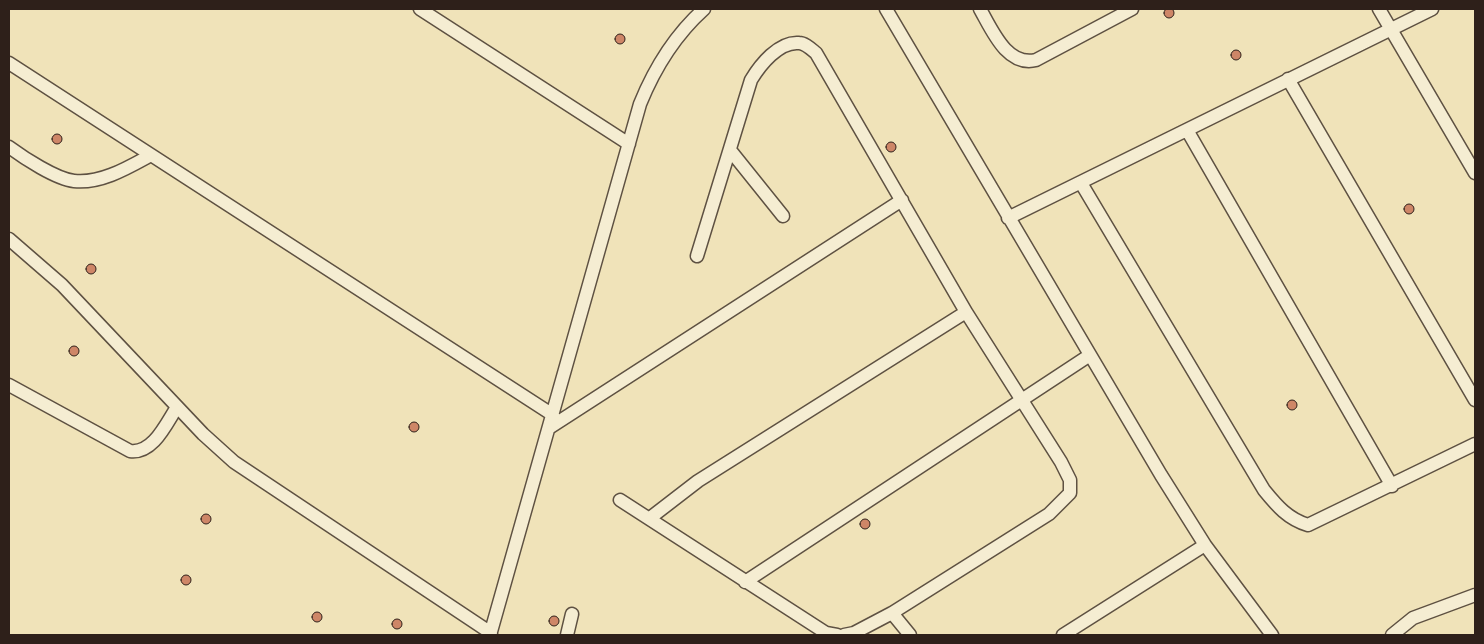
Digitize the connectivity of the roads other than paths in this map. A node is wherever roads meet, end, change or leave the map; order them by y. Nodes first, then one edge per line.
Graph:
1 (420, 9) edge
2 (704, 9) edge
3 (886, 9) edge
4 (980, 9) edge
5 (1379, 9) edge
6 (1432, 9) edge
7 (1124, 10) edge
8 (1392, 30) junction
9 (9, 63) edge
10 (1288, 79) junction
11 (1188, 130) junction
12 (629, 144) junction
13 (9, 147) edge
14 (730, 150) junction
15 (151, 155) junction
16 (1475, 174) edge
17 (1081, 183) junction
18 (902, 200) junction
19 (783, 216) dead end
20 (1008, 218) junction
21 (9, 239) edge
22 (697, 256) dead end
23 (966, 312) junction
24 (1090, 355) junction
25 (9, 386) edge
26 (1475, 400) edge
27 (1022, 402) junction
28 (177, 407) junction
29 (553, 415) junction
30 (549, 428) junction
31 (1475, 444) edge
32 (1392, 486) junction
33 (620, 500) dead end
34 (650, 518) junction
35 (1205, 545) junction
36 (745, 582) junction
37 (1475, 595) edge
38 (892, 613) junction
39 (572, 614) dead end
40 (491, 634) edge
41 (566, 635) edge
42 (837, 635) edge
43 (844, 635) edge
44 (910, 635) edge
45 (1063, 635) edge
46 (1272, 635) edge
47 (1392, 635) edge

1 - 12 street
2 - 12 street
3 - 20 street
4 - 7 street
5 - 8 street
6 - 8 street
8 - 10 street
8 - 16 street
9 - 15 street
10 - 11 street
10 - 26 street
11 - 17 street
11 - 32 street
12 - 29 street
13 - 15 street
14 - 18 street
14 - 19 street
14 - 22 street
15 - 29 street
17 - 20 street
17 - 32 street
18 - 23 street
18 - 30 street
20 - 24 street
21 - 28 street
23 - 27 street
23 - 34 street
24 - 27 street
24 - 35 street
25 - 28 street
27 - 36 street
27 - 38 street
28 - 40 street
29 - 30 street
30 - 40 street
31 - 32 street
33 - 34 street
34 - 36 street
35 - 45 street
35 - 46 street
36 - 42 street
37 - 47 street
38 - 43 street
38 - 44 street
39 - 41 street

